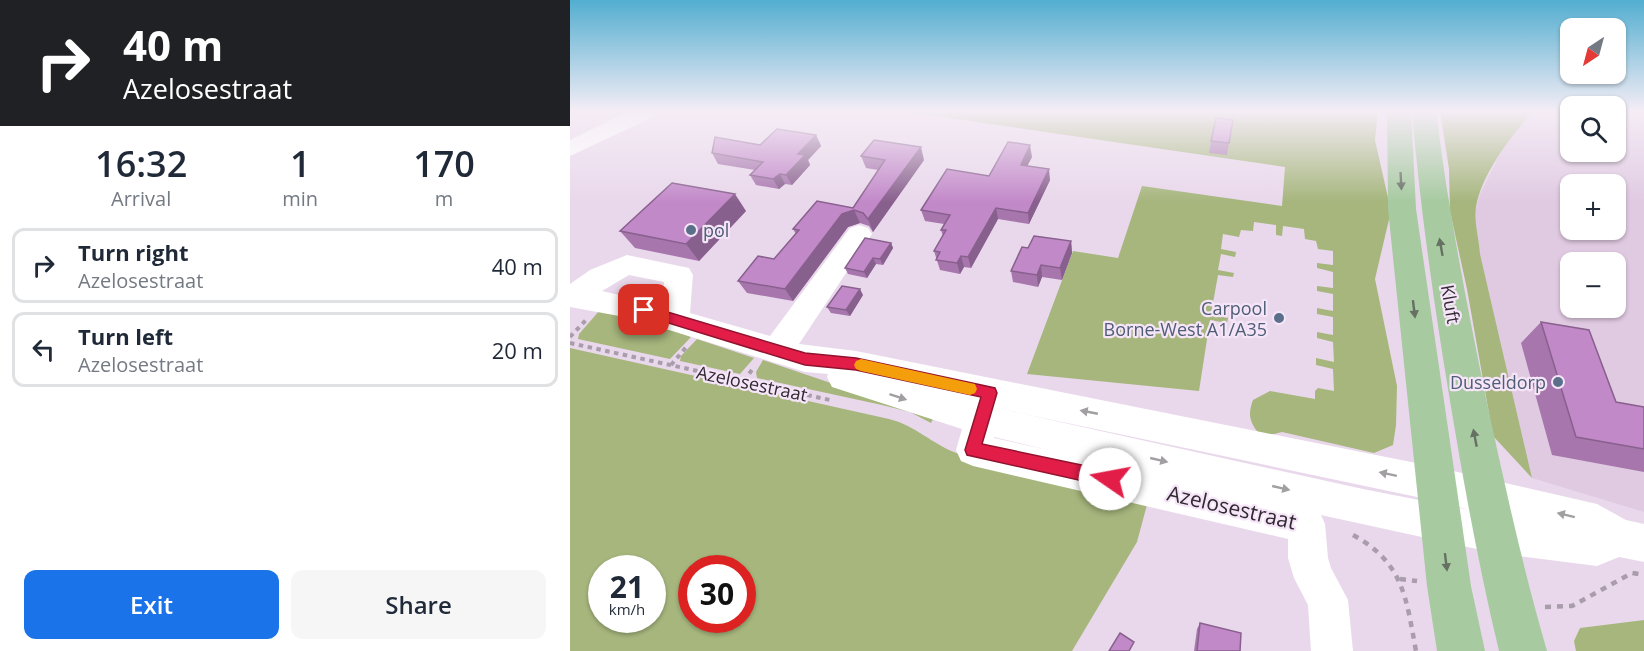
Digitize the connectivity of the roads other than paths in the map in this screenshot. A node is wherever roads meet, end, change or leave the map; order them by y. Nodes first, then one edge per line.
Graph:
1 (585, 141) edge
2 (1400, 141) edge
3 (1427, 141) edge
4 (570, 149) edge
5 (859, 234) dead end
6 (572, 297) edge
7 (675, 319) junction
8 (791, 355) junction
9 (986, 406) junction
10 (1439, 503) junction
11 (1491, 515) junction
12 (1632, 540) edge
13 (1332, 651) edge
14 (1461, 651) edge
15 (1523, 651) edge

1 - 4 street
2 -> 10 main road, Kluft
11 -> 3 main road, Kluft
5 - 8 street
6 - 7 street, Azelosestraat
6 - 7 street
7 - 8 street, Azelosestraat
8 - 9 street, Azelosestraat
9 - 10 street, Azelosestraat
9 - 13 street, Azelosestraat
10 - 11 street, Azelosestraat
10 -> 14 main road, Kluft
11 - 12 street, Azelosestraat
11 - 15 main road, Kluft

